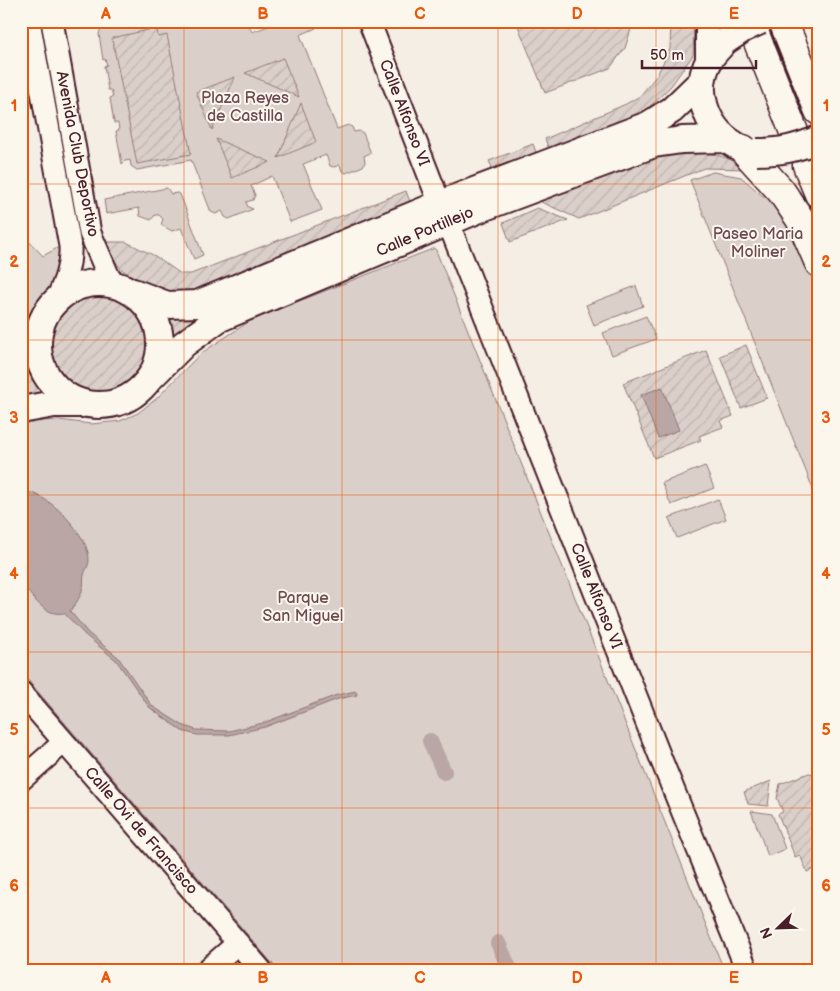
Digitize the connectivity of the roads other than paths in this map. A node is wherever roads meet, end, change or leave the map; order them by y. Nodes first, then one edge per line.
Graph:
1 (29, 21) edge
2 (52, 21) edge
3 (369, 21) edge
4 (767, 28) edge
5 (712, 51) edge
6 (819, 111) edge
7 (807, 136) edge
8 (742, 147) junction
9 (807, 165) dead end
10 (819, 194) edge
11 (444, 213) junction
12 (819, 263) edge
13 (123, 288) junction
14 (57, 299) junction
15 (38, 336) junction
16 (21, 357) edge
17 (149, 379) junction
18 (82, 404) junction
19 (21, 410) edge
20 (21, 692) edge
21 (64, 742) junction
22 (21, 780) edge
23 (238, 944) junction
24 (207, 970) edge
25 (261, 970) edge
26 (747, 970) edge

1 - 14 street, Avenida Club Deportivo
2 - 13 street, Avenida Club Deportivo
3 - 11 street, Calle Alfonso VI
4 - 5 main road, Calle Portillejo, bridge
4 - 6 highway
4 - 7 highway
5 - 8 main road
5 - 11 main road, Calle Portillejo
7 - 8 main road, Calle Portillejo, bridge
8 - 11 main road, Calle Portillejo
8 - 12 highway
9 - 10 highway
11 - 13 main road, Calle Portillejo
11 - 17 main road, Calle Portillejo
11 - 26 street, Calle Alfonso VI
13 - 14 main road
13 - 17 main road
14 - 15 main road
15 - 16 main road
15 - 18 main road
17 - 18 main road
18 - 19 main road
20 - 21 street, Calle Ovi de Francisco
21 - 22 street
21 - 23 street, Calle Ovi de Francisco
23 - 24 street
23 - 25 street, Calle Ovi de Francisco

